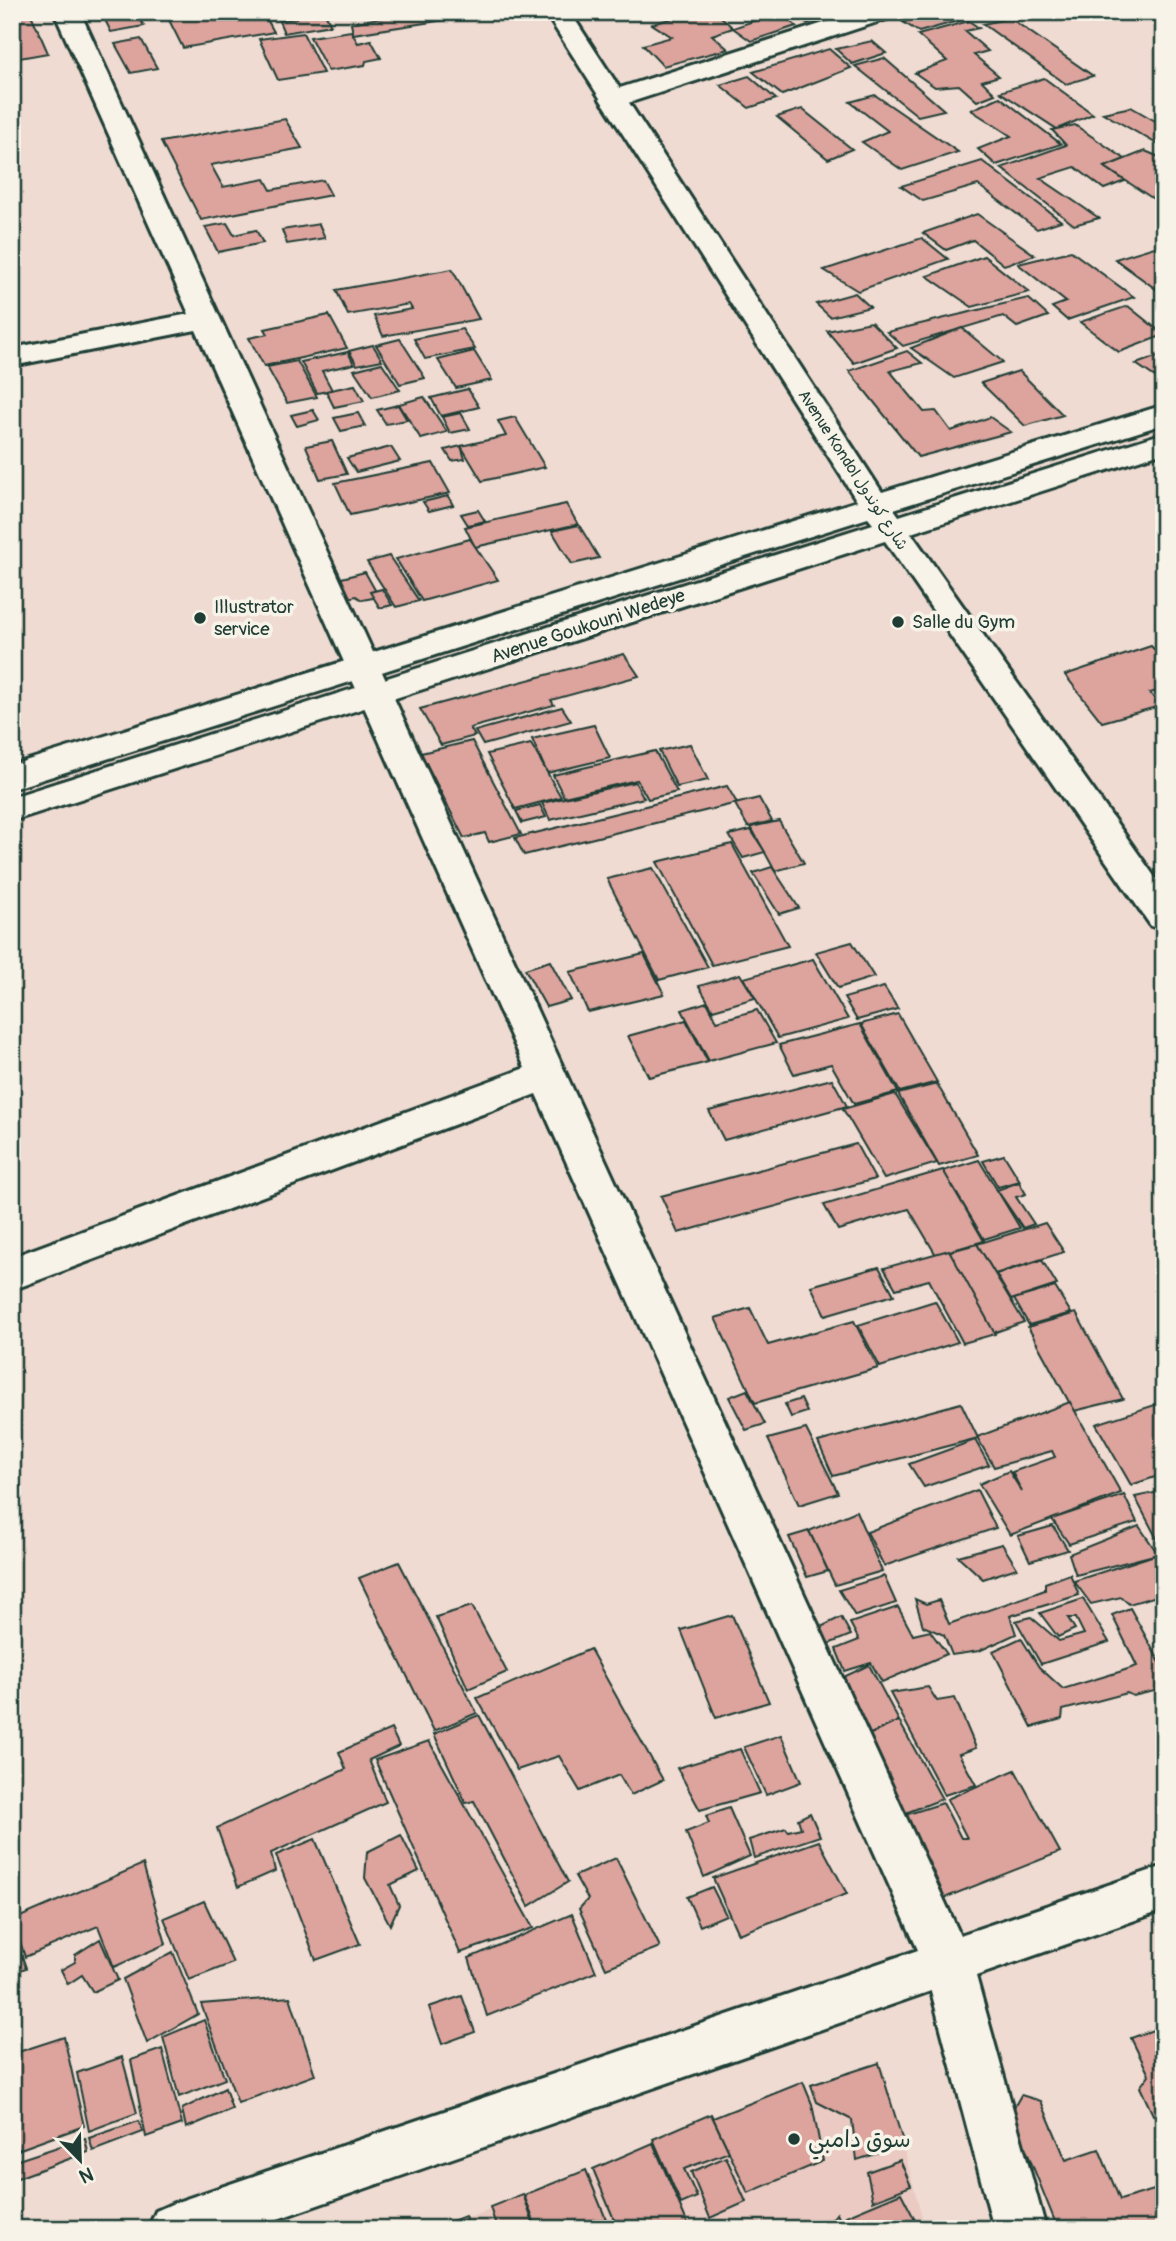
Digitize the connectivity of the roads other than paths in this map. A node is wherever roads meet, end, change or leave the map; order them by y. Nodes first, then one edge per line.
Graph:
1 (67, 12) edge
2 (556, 12) edge
3 (884, 12) edge
4 (613, 99) junction
5 (205, 320) junction
6 (12, 357) edge
7 (1164, 414) edge
8 (1164, 442) edge
9 (883, 517) junction
10 (369, 680) junction
11 (12, 777) edge
12 (12, 809) edge
13 (1153, 883) edge
14 (1164, 917) edge
15 (546, 1075) junction
16 (12, 1274) edge
17 (1164, 1888) edge
18 (948, 1962) junction
19 (174, 2229) edge
20 (1020, 2229) edge

1 - 5 street
2 - 4 street, Avenue Kondol شارع كوندول
3 - 4 street
4 - 9 street, Avenue Kondol شارع كوندول
5 - 6 street
5 - 10 street
7 - 9 street, Avenue Goukouni Wedeye
8 - 9 street, Avenue Goukouni Wedeye
9 - 10 street, Avenue Goukouni Wedeye
9 - 13 street, Avenue Kondol شارع كوندول
10 - 11 street, Avenue Goukouni Wedeye
10 - 12 street, Avenue Goukouni Wedeye
10 - 15 street
13 - 14 street, Avenue Kondol شارع كوندول
15 - 16 street
15 - 18 street
17 - 18 street
18 - 19 street
18 - 20 street

